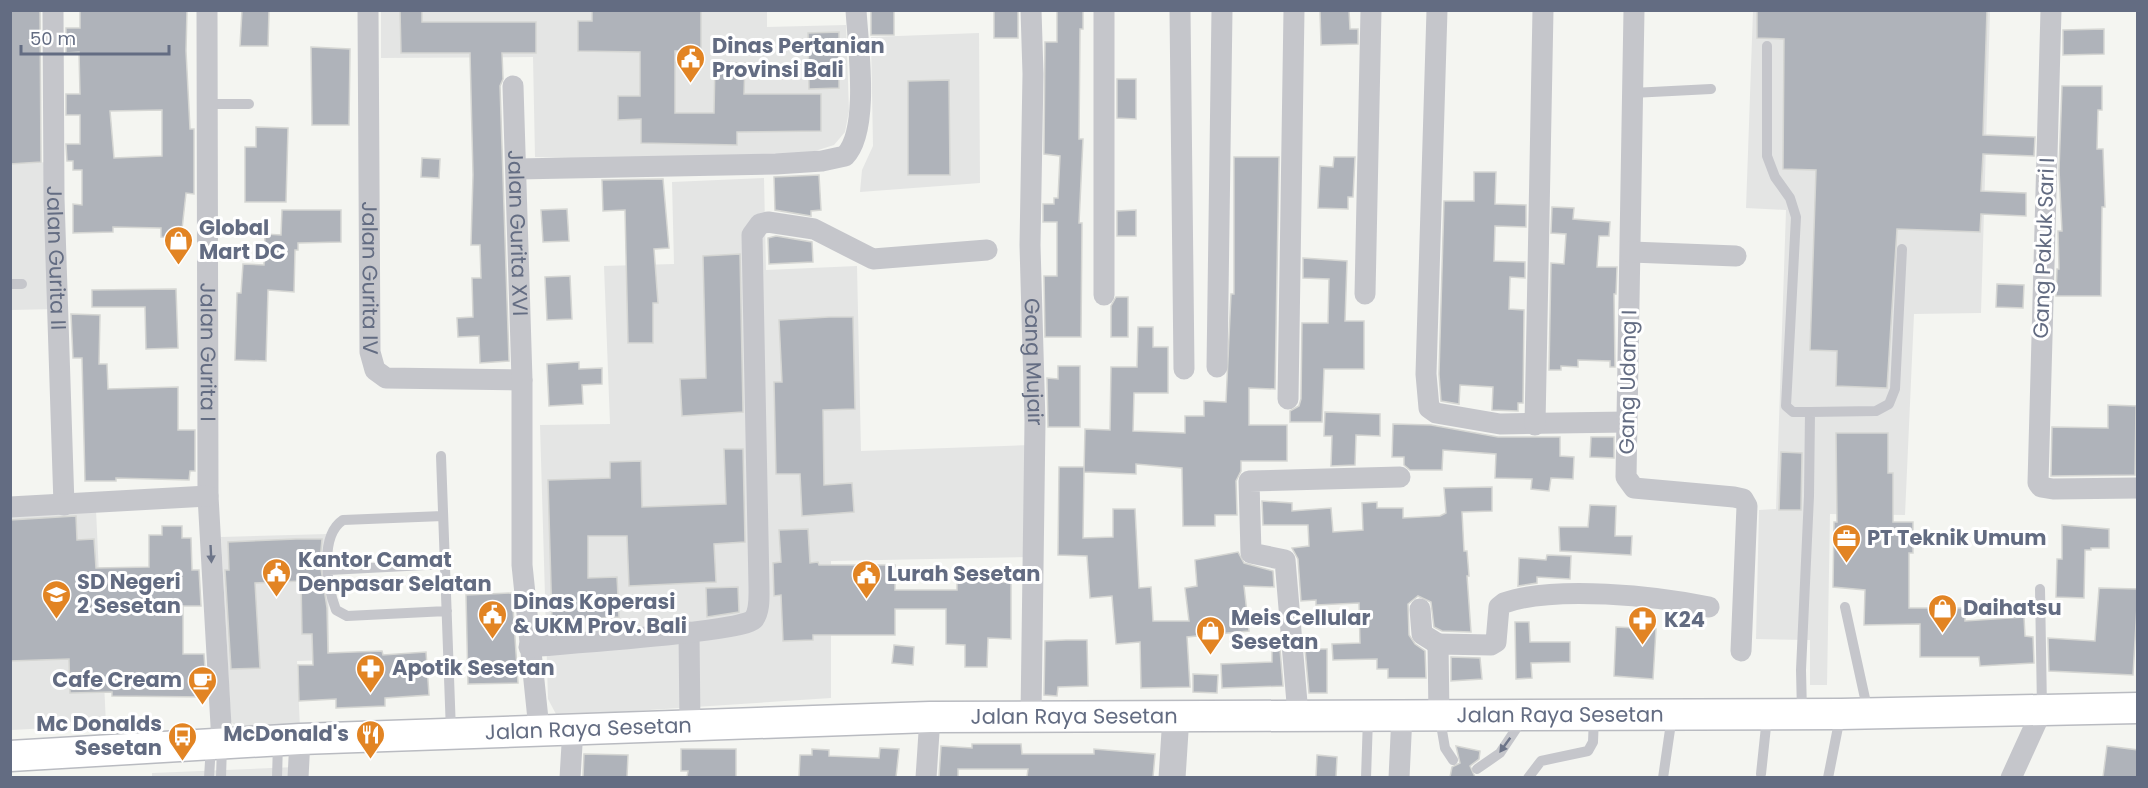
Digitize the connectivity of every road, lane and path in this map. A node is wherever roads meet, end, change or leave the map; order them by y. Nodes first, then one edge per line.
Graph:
1 (53, 10) edge
2 (207, 10) edge
3 (368, 10) edge
4 (856, 10) edge
5 (1031, 10) edge
6 (1104, 10) edge
7 (1180, 10) edge
8 (1222, 10) edge
9 (1294, 10) edge
10 (1371, 10) edge
11 (1437, 10) edge
12 (1543, 10) edge
13 (1634, 10) edge
14 (2051, 10) edge
15 (1767, 46) dead end
16 (513, 86) dead end
17 (1710, 89) dead end
18 (1632, 93) junction
19 (207, 104) junction
20 (249, 104) dead end
21 (517, 169) junction
22 (1902, 249) dead end
23 (987, 250) dead end
24 (1631, 252) junction
25 (1736, 256) dead end
26 (10, 284) edge
27 (22, 284) dead end
28 (1365, 294) dead end
29 (1104, 295) dead end
30 (1217, 368) dead end
31 (1184, 369) dead end
32 (522, 380) junction
33 (1288, 399) dead end
34 (1810, 412) junction
35 (1627, 422) junction
36 (1535, 425) junction
37 (441, 456) dead end
38 (1400, 477) dead end
39 (2138, 488) edge
40 (208, 496) junction
41 (64, 505) junction
42 (10, 507) edge
43 (443, 516) junction
44 (445, 564) junction
45 (329, 570) junction
46 (2040, 589) dead end
47 (1845, 606) dead end
48 (1709, 608) dead end
49 (1420, 609) dead end
50 (447, 611) junction
51 (689, 632) junction
52 (1438, 644) junction
53 (529, 647) junction
54 (1741, 651) dead end
55 (2138, 708) edge
56 (2042, 710) junction
57 (1594, 713) junction
58 (1673, 713) junction
59 (1854, 713) junction
60 (1767, 714) junction
61 (1802, 714) junction
62 (1298, 715) junction
63 (1368, 715) junction
64 (1402, 715) junction
65 (1526, 715) junction
66 (1031, 716) junction
67 (1176, 716) junction
68 (930, 717) junction
69 (1439, 717) junction
70 (690, 726) junction
71 (573, 728) junction
72 (539, 729) junction
73 (452, 733) junction
74 (289, 740) junction
75 (217, 743) junction
76 (10, 756) edge
77 (1453, 760) dead end
78 (1477, 769) dead end
79 (1761, 774) dead end
80 (209, 777) edge
81 (221, 777) edge
82 (277, 777) edge
83 (298, 777) edge
84 (570, 777) edge
85 (926, 777) edge
86 (1172, 777) edge
87 (1366, 777) edge
88 (1399, 777) edge
89 (1528, 777) edge
90 (1663, 777) edge
91 (1828, 777) edge
92 (2011, 777) edge

1 - 41 street, Jalan Gurita II
2 - 19 street, Jalan Gurita I
3 - 32 street, Jalan Gurita IV
4 - 21 street
5 - 66 street, Gang Mujair
6 - 29 street
7 - 31 street
8 - 30 street
9 - 33 street
10 - 28 street
11 - 36 street
12 - 36 street
13 - 18 street, Gang Udang I
14 - 39 street, Gang Pakuk Sari I
15 - 34 lane
16 - 21 street, Jalan Gurita XVI
17 - 18 lane
18 - 24 street, Gang Udang I
19 - 20 lane
19 - 40 street, Jalan Gurita I
21 - 32 street, Jalan Gurita XVI
22 - 34 lane
23 - 51 street
24 - 25 street
24 - 35 street, Gang Udang I
26 - 27 lane
32 - 53 street
34 - 61 lane
35 - 36 street
35 - 54 street, Gang Udang I
37 - 43 lane
38 - 62 street
40 - 41 street
40 -> 75 street, Jalan Gurita I
41 - 42 street
43 - 44 lane
43 - 45 lane
44 - 45 lane
44 - 50 lane
45 - 50 lane
46 - 56 lane
47 - 59 lane
48 - 52 street
49 - 52 street
50 - 73 lane
51 - 53 street
51 - 70 street
52 - 69 street
53 - 72 street
55 - 56 main road, Jalan Raya Sesetan
56 - 59 main road, Jalan Raya Sesetan
56 - 92 street
57 - 58 main road, Jalan Raya Sesetan
57 - 65 main road, Jalan Raya Sesetan
57 - 89 lane
58 - 60 main road, Jalan Raya Sesetan
58 - 90 lane
59 - 61 main road, Jalan Raya Sesetan
59 - 91 lane
60 - 61 main road, Jalan Raya Sesetan
60 - 79 lane
62 - 63 main road, Jalan Raya Sesetan
62 - 67 main road, Jalan Raya Sesetan
63 - 64 main road, Jalan Raya Sesetan
63 - 87 lane
64 - 69 main road, Jalan Raya Sesetan
64 - 88 street
65 - 69 main road, Jalan Raya Sesetan
65 -> 78 lane
66 - 67 main road, Jalan Raya Sesetan
66 - 68 main road, Jalan Raya Sesetan
67 - 86 street
68 - 70 main road, Jalan Raya Sesetan
68 - 85 street
69 - 77 lane
70 - 71 main road, Jalan Raya Sesetan
71 - 72 main road, Jalan Raya Sesetan
71 - 84 street
72 - 73 main road, Jalan Raya Sesetan
73 - 74 main road, Jalan Raya Sesetan
74 - 75 main road, Jalan Raya Sesetan
74 - 82 lane
74 - 83 street
75 - 76 main road, Jalan Raya Sesetan
75 - 80 lane
75 - 81 lane

